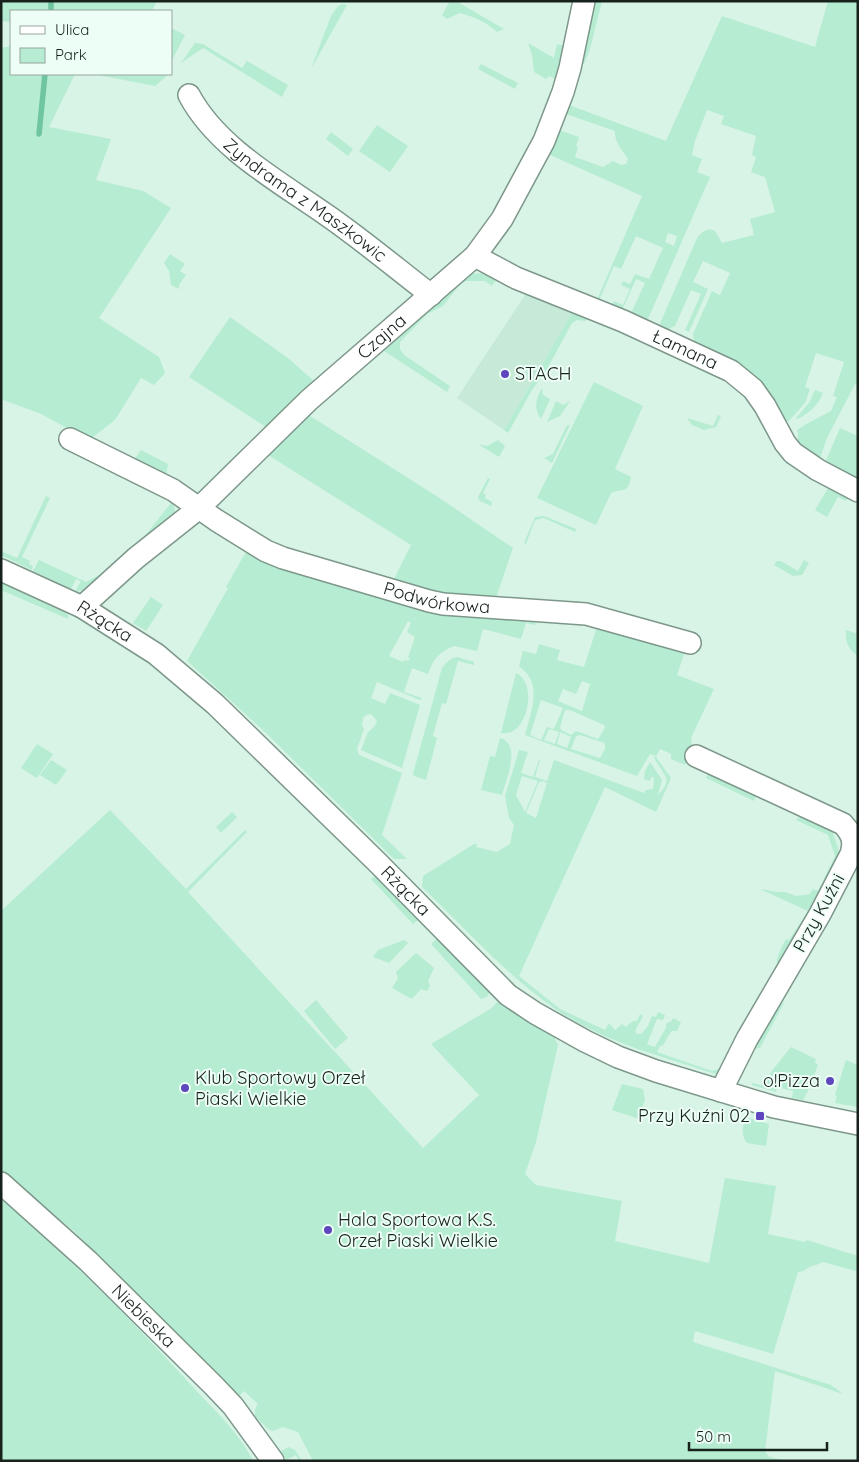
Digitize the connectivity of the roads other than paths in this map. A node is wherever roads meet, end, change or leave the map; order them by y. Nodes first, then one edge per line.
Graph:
1 (584, 1) edge
2 (189, 95) dead end
3 (475, 256) junction
4 (431, 295) junction
5 (70, 439) dead end
6 (858, 491) edge
7 (199, 508) junction
8 (1, 570) edge
9 (82, 607) junction
10 (690, 643) dead end
11 (696, 756) dead end
12 (721, 1091) junction
13 (858, 1124) edge
14 (1, 1184) edge
15 (273, 1461) edge

1 - 3 street, Czajna
2 - 4 street, Zyndrama z Maszkowic
3 - 4 street, Czajna
3 - 6 street, Łamana
4 - 7 street, Czajna
5 - 7 street, Podwórkowa
7 - 9 street, Czajna
7 - 10 street, Podwórkowa
8 - 9 street, Rżącka
9 - 12 street, Rżącka
11 - 12 street, Przy Kuźni
12 - 13 street, Rżącka
14 - 15 street, Niebieska

